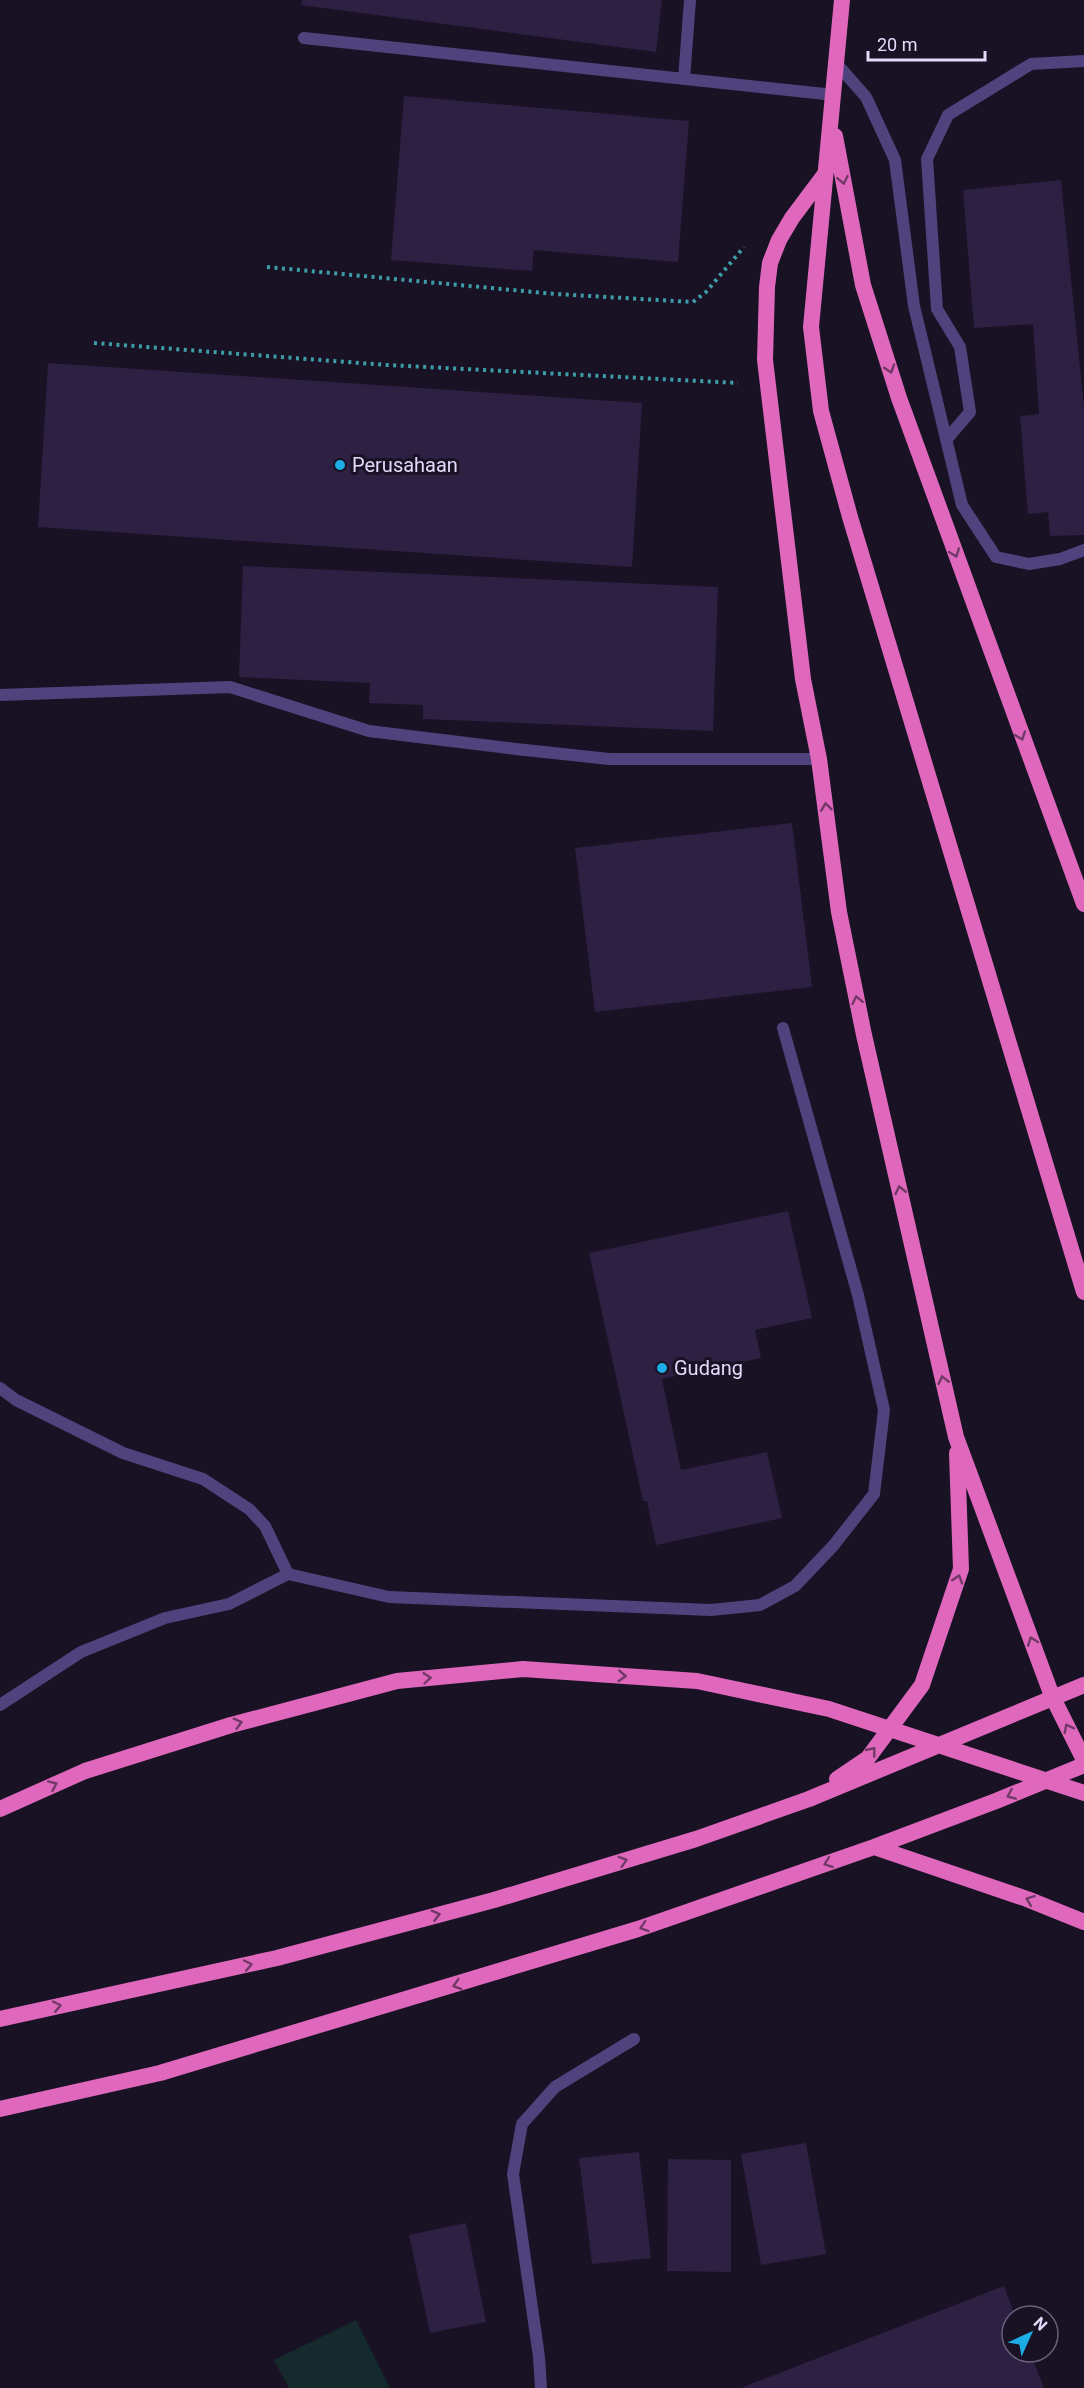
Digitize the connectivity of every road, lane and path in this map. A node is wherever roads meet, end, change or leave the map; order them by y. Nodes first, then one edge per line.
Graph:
1 (690, 0) edge
2 (843, 0) edge
3 (304, 38) dead end
4 (1084, 61) edge
5 (836, 63) junction
6 (684, 79) junction
7 (834, 94) junction
8 (832, 123) junction
9 (825, 174) junction
10 (779, 240) junction
11 (267, 267) dead end
12 (93, 343) dead end
13 (769, 385) junction
14 (946, 440) junction
15 (1084, 550) edge
16 (0, 695) edge
17 (819, 759) junction
18 (1084, 904) edge
19 (783, 1028) dead end
20 (1084, 1293) edge
21 (0, 1388) edge
22 (956, 1437) junction
23 (288, 1574) junction
24 (1084, 1685) edge
25 (1052, 1696) junction
26 (0, 1705) edge
27 (1084, 1760) edge
28 (1084, 1765) edge
29 (1084, 1793) edge
30 (809, 1799) junction
31 (0, 1809) edge
32 (874, 1847) junction
33 (1084, 1922) edge
34 (0, 2019) edge
35 (634, 2039) dead end
36 (0, 2109) edge
37 (541, 2388) edge

1 - 6 street
2 - 5 highway
3 - 6 street
4 - 14 street
5 - 7 highway
5 - 14 street
6 - 7 street
7 - 8 highway
8 - 9 highway
8 -> 18 highway
9 - 10 highway
9 - 20 highway
10 - 11 path
10 - 13 highway
12 - 13 path
13 - 17 highway
14 - 15 street
16 - 17 street
22 -> 17 highway
19 - 23 street
21 - 23 street
25 -> 22 highway
30 -> 22 highway
23 - 26 street
24 - 25 highway
27 -> 25 highway
25 - 30 highway
28 -> 32 highway
31 -> 29 highway
34 -> 30 highway
33 -> 32 highway
32 -> 36 highway
35 - 37 street

